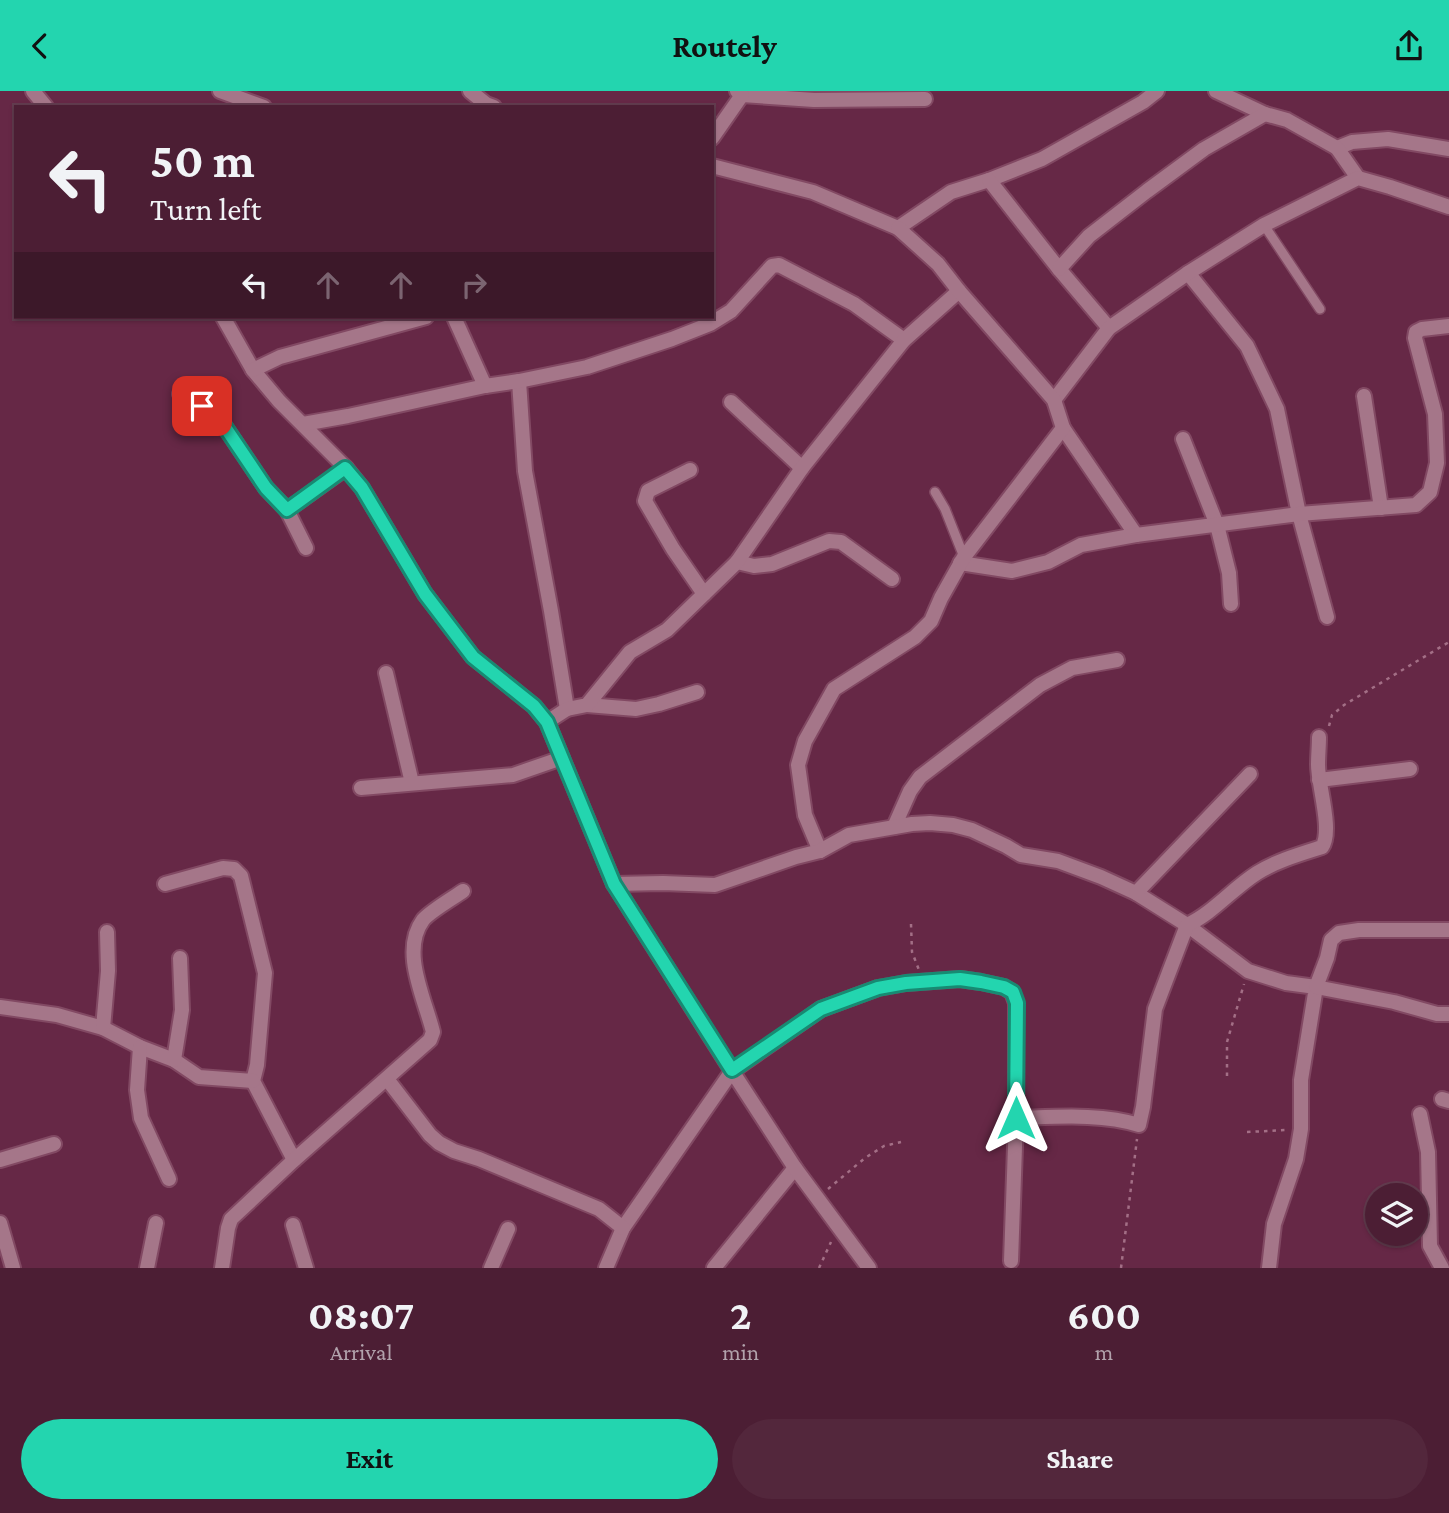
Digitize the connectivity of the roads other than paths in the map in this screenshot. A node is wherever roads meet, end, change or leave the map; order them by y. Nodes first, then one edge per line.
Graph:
1 (33, 91) edge
2 (220, 91) edge
3 (470, 91) edge
4 (1157, 91) edge
5 (1216, 91) edge
6 (741, 92) edge
7 (926, 99) dead end
8 (44, 105) edge
9 (258, 105) edge
10 (489, 105) edge
11 (1265, 114) junction
12 (714, 135) edge
13 (1337, 148) junction
14 (1449, 149) edge
15 (714, 167) edge
16 (1358, 178) junction
17 (989, 180) junction
18 (1449, 207) edge
19 (1264, 225) junction
20 (898, 228) junction
21 (1059, 269) junction
22 (1188, 273) junction
23 (959, 291) junction
24 (1320, 309) dead end
25 (223, 319) edge
26 (413, 319) edge
27 (455, 319) edge
28 (1449, 325) edge
29 (1109, 328) junction
30 (904, 340) junction
31 (253, 370) junction
32 (519, 381) junction
33 (485, 386) junction
34 (180, 394) dead end
35 (1364, 396) dead end
36 (1054, 400) junction
37 (731, 402) dead end
38 (1442, 413) edge
39 (303, 425) junction
40 (1063, 428) junction
41 (1183, 439) dead end
42 (345, 468) junction
43 (802, 468) junction
44 (690, 470) dead end
45 (935, 492) dead end
46 (1381, 508) junction
47 (287, 510) junction
48 (1299, 514) junction
49 (1217, 525) junction
50 (1136, 535) junction
51 (306, 548) dead end
52 (962, 560) junction
53 (737, 562) junction
54 (892, 579) dead end
55 (704, 594) junction
56 (1231, 604) dead end
57 (1326, 617) dead end
58 (1117, 660) dead end
59 (386, 673) dead end
60 (697, 692) dead end
61 (587, 705) junction
62 (567, 709) junction
63 (547, 722) junction
64 (1319, 737) road end
65 (562, 758) junction
66 (1410, 769) dead end
67 (1250, 774) dead end
68 (1319, 780) junction
69 (412, 783) junction
70 (361, 787) dead end
71 (894, 827) junction
72 (820, 851) junction
73 (165, 884) dead end
74 (614, 884) junction
75 (463, 891) dead end
76 (1136, 893) junction
77 (1186, 925) junction
78 (1449, 930) edge
79 (107, 932) dead end
80 (180, 958) dead end
81 (1316, 986) junction
82 (0, 1007) edge
83 (1449, 1014) edge
84 (103, 1028) junction
85 (140, 1047) junction
86 (174, 1060) junction
87 (732, 1070) junction
88 (387, 1079) junction
89 (253, 1081) junction
90 (1420, 1114) dead end
91 (1016, 1118) junction
92 (54, 1144) dead end
93 (0, 1160) edge
94 (294, 1160) junction
95 (795, 1168) junction
96 (169, 1179) dead end
97 (0, 1223) edge
98 (156, 1223) dead end
99 (293, 1225) dead end
100 (623, 1228) junction
101 (508, 1229) dead end
102 (1012, 1261) dead end
103 (13, 1268) edge
104 (146, 1268) edge
105 (222, 1268) edge
106 (306, 1268) edge
107 (491, 1268) edge
108 (606, 1268) edge
109 (714, 1268) edge
110 (869, 1268) edge
111 (1269, 1268) edge
112 (1442, 1268) edge

1 - 8 street
2 - 9 street
3 - 10 street
4 - 17 street
5 - 11 street
6 - 7 street
6 - 12 street
11 - 13 street
11 - 21 street
13 - 14 street
13 - 16 street
15 - 20 street
16 - 18 street
16 - 19 street
17 - 20 street
17 - 21 street
19 - 22 street
19 - 24 lane
20 - 23 street
21 - 29 street
22 - 29 street
22 - 48 street
23 - 30 street
23 - 36 street
25 - 31 street
26 - 31 street
27 - 33 street
28 - 38 street
29 - 36 street
30 - 32 street
30 - 43 street
31 - 39 street
32 - 33 street
32 - 62 street
33 - 39 street
34 - 47 street
35 - 46 street
36 - 40 street
37 - 43 street
38 - 46 street
39 - 42 street
40 - 50 street
40 - 52 street
41 - 49 street
42 - 47 street
42 - 63 street
43 - 53 street
44 - 55 street
45 - 52 lane
46 - 48 street
47 - 51 street
48 - 49 street
48 - 57 street
49 - 50 street
49 - 56 street
50 - 52 street
52 - 72 street
53 - 54 street
53 - 55 street
55 - 61 street
58 - 71 street
59 - 69 street
60 - 61 street
61 - 62 street
62 - 63 street
63 - 65 street
64 - 68 street
65 - 69 street
65 - 74 street
66 - 68 street
67 - 76 street
68 - 77 street
69 - 70 street
71 - 72 street
71 - 76 street
72 - 74 street
73 - 89 street
74 - 87 street
75 - 88 street
76 - 77 street
77 - 81 street
77 - 91 street
78 - 81 street
79 - 84 street
80 - 86 street
81 - 83 street
81 - 111 street
82 - 84 street
84 - 85 street
85 - 86 street
85 - 96 street
86 - 89 street
87 - 91 street
87 - 95 street
87 - 100 street
88 - 94 street
88 - 100 street
89 - 94 street
90 - 112 street
91 - 102 street
92 - 93 street
94 - 105 street
95 - 109 street
95 - 110 street
97 - 103 street
98 - 104 street
99 - 106 street
100 - 108 street
101 - 107 street

